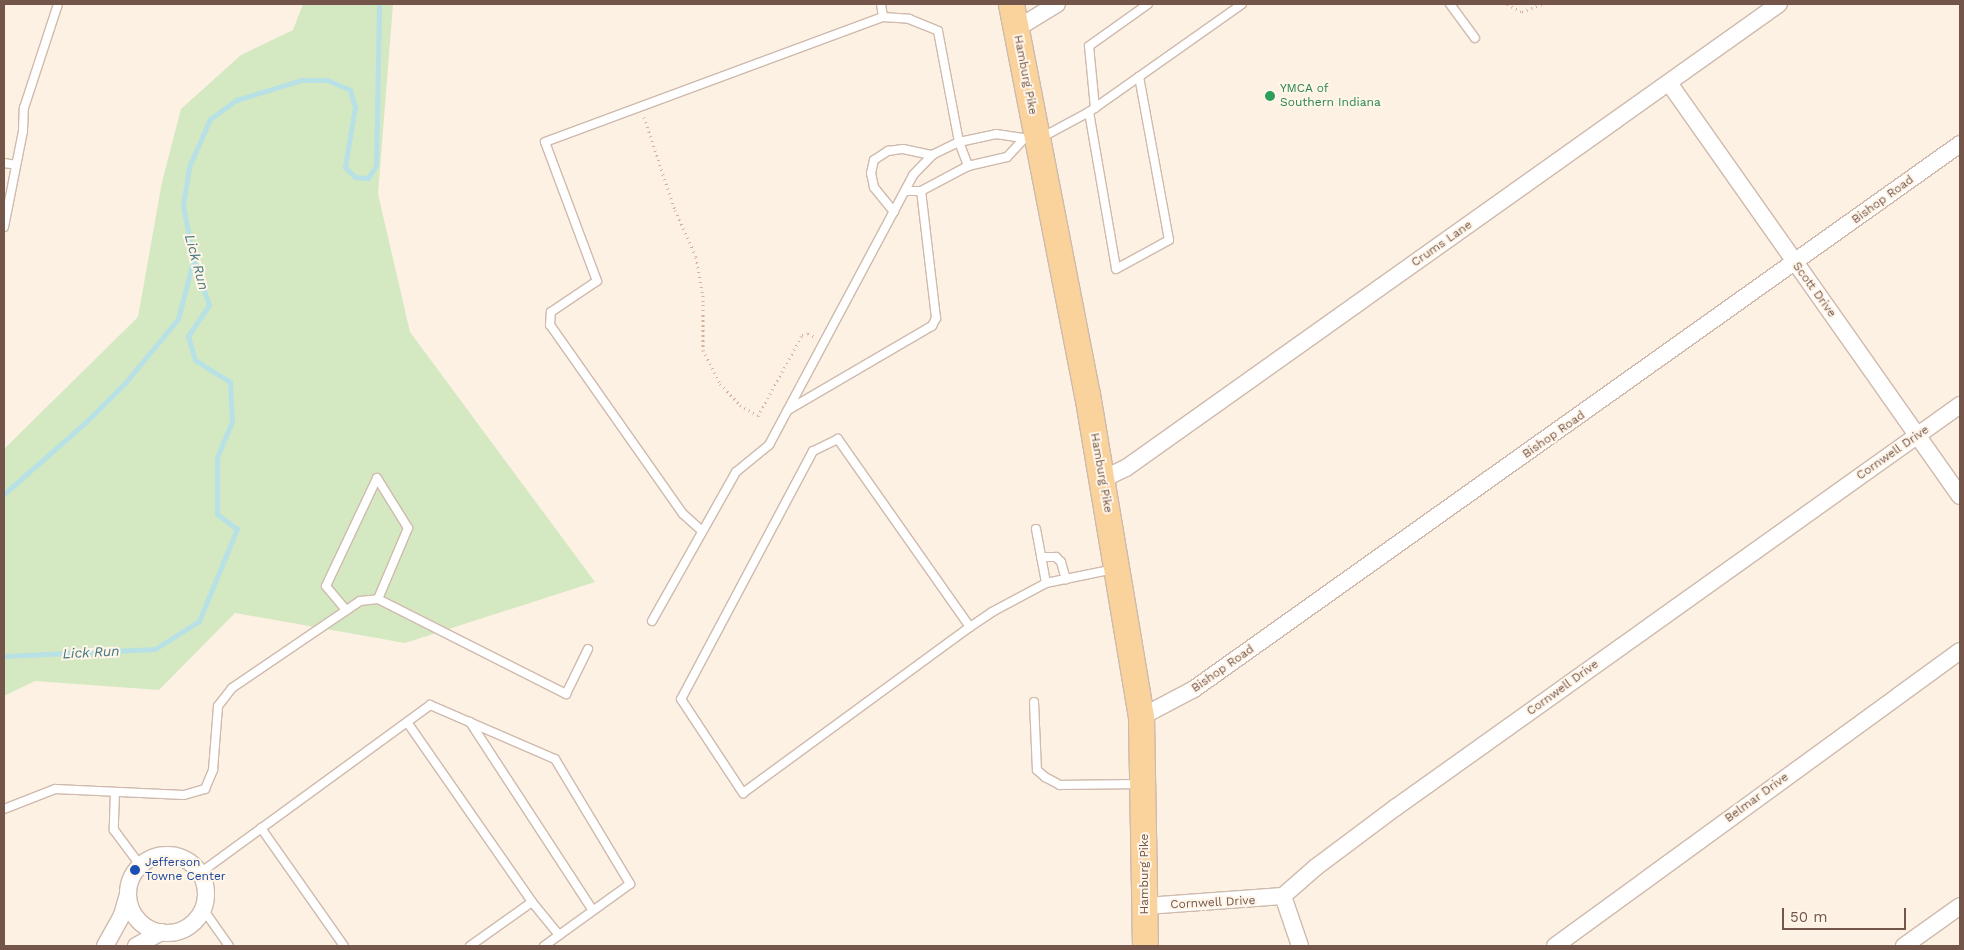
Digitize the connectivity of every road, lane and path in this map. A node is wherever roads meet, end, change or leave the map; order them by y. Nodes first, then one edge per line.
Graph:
1 (58, 4) edge
2 (881, 4) edge
3 (1011, 4) edge
4 (1058, 4) edge
5 (1148, 4) edge
6 (1242, 4) edge
7 (1450, 4) edge
8 (1507, 4) edge
9 (1542, 4) edge
10 (1779, 4) edge
11 (883, 17) junction
12 (1016, 29) junction
13 (1475, 38) dead end
14 (1139, 77) junction
15 (1669, 83) junction
16 (642, 106) junction
17 (1092, 110) junction
18 (1030, 140) junction
19 (959, 142) junction
20 (1960, 144) edge
21 (932, 155) junction
22 (4, 163) edge
23 (16, 165) junction
24 (968, 166) junction
25 (906, 191) junction
26 (921, 191) junction
27 (894, 212) junction
28 (4, 227) edge
29 (1795, 264) junction
30 (824, 343) junction
31 (1960, 405) edge
32 (788, 411) junction
33 (1918, 434) junction
34 (1102, 480) junction
35 (1960, 496) edge
36 (1036, 529) dead end
37 (702, 531) junction
38 (1041, 557) junction
39 (1118, 568) junction
40 (1066, 579) junction
41 (1046, 583) junction
42 (378, 599) junction
43 (346, 610) junction
44 (652, 621) dead end
45 (970, 627) junction
46 (588, 649) dead end
47 (1960, 651) edge
48 (1034, 702) dead end
49 (1141, 717) junction
50 (407, 722) junction
51 (470, 722) junction
52 (1145, 784) junction
53 (115, 792) junction
54 (4, 808) edge
55 (261, 828) junction
56 (140, 865) junction
57 (200, 873) junction
58 (128, 894) junction
59 (1283, 896) junction
60 (532, 902) junction
61 (1146, 906) junction
62 (1960, 906) edge
63 (203, 909) junction
64 (593, 911) junction
65 (161, 932) junction
66 (559, 935) junction
67 (105, 946) edge
68 (136, 946) edge
69 (229, 946) edge
70 (344, 946) edge
71 (470, 946) edge
72 (544, 946) edge
73 (1145, 946) edge
74 (1300, 946) edge
75 (1555, 946) edge
76 (1904, 946) edge

1 - 23 lane
2 - 11 lane
3 - 12 main road, Hamburg Pike
4 - 12 street
5 - 17 lane
6 - 14 lane
7 - 13 lane
8 - 9 path
10 - 15 street, Crums Lane
11 - 16 lane
11 - 19 lane
12 - 18 main road, Hamburg Pike
14 - 17 lane
14 - 17 lane
15 - 29 street, Scott Drive
15 - 34 street, Crums Lane
16 - 30 path
16 - 37 lane
17 - 18 lane
18 - 19 lane
18 - 24 lane
18 - 34 main road, Hamburg Pike
19 - 21 lane
19 - 24 lane
20 - 29 street, Bishop Road
21 - 25 lane
21 - 27 lane
22 - 23 lane
23 - 28 lane
24 - 26 lane
25 - 26 lane
25 - 27 lane
26 - 32 lane
27 - 30 lane
29 - 33 street, Scott Drive
29 - 49 street, Bishop Road
30 - 32 lane
31 - 33 street, Cornwell Drive
32 - 37 lane
33 - 35 street, Scott Drive
33 - 59 street, Cornwell Drive
34 - 39 main road, Hamburg Pike
36 - 38 lane
37 - 44 lane
38 - 40 lane
38 - 41 lane
39 - 40 lane
39 - 49 main road, Hamburg Pike
40 - 41 lane
41 - 45 lane
42 - 43 lane
42 - 43 lane
42 - 46 lane
43 - 53 lane
45 - 45 lane
47 - 75 street, Belmar Drive
48 - 52 lane
49 - 52 main road, Hamburg Pike
50 - 51 lane
50 - 55 lane
50 - 60 lane
51 - 64 lane
51 - 64 lane
52 - 61 main road, Hamburg Pike
53 - 54 lane
53 - 56 lane
55 - 57 lane
55 - 70 lane
56 - 57 street
56 - 58 street
57 - 63 street
58 - 65 street
58 - 67 street
59 - 61 street, Cornwell Drive
59 - 74 street
60 - 66 lane
60 - 71 lane
61 - 73 main road, Hamburg Pike
62 - 76 street
63 - 65 street
63 - 69 lane
64 - 66 lane
65 - 68 street
66 - 72 lane

